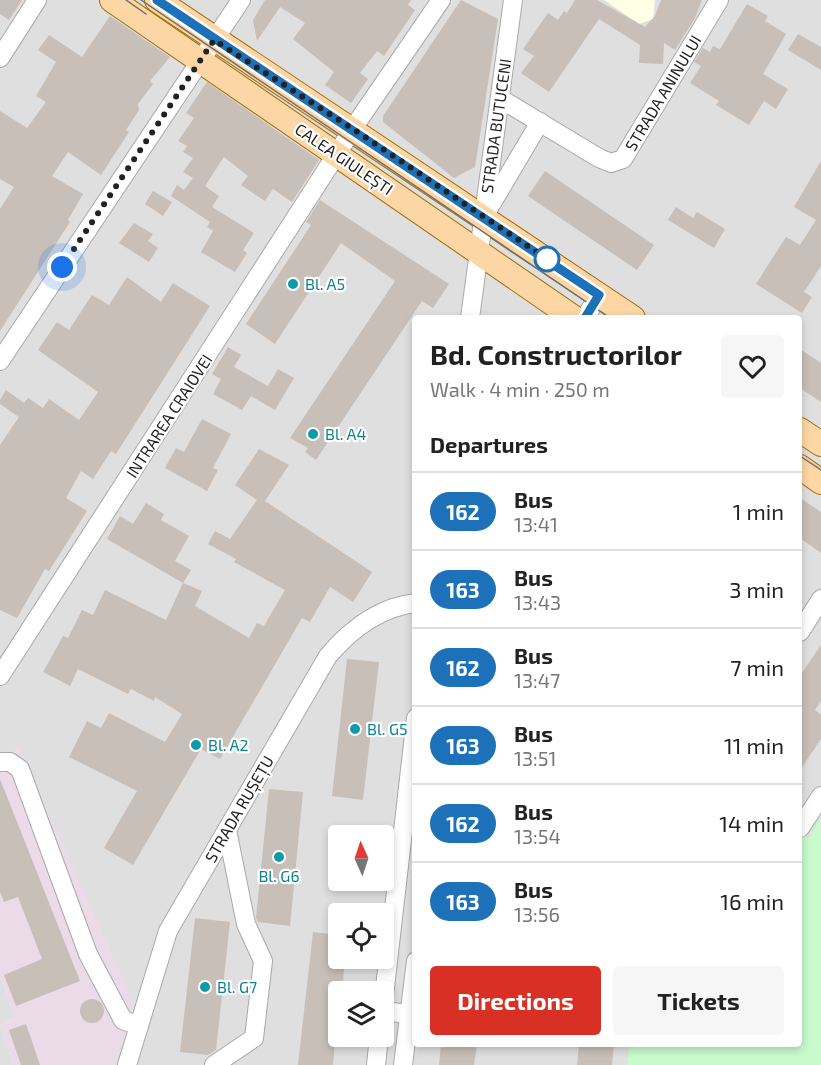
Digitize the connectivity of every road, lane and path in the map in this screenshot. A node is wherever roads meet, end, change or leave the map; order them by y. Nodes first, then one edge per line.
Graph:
1 (37, 0) edge
2 (112, 0) edge
3 (157, 0) edge
4 (241, 0) edge
5 (441, 0) edge
6 (513, 0) edge
7 (719, 0) edge
8 (214, 40) junction
9 (0, 58) edge
10 (199, 61) junction
11 (501, 99) junction
12 (540, 122) junction
13 (353, 129) junction
14 (338, 155) junction
15 (484, 217) junction
16 (479, 252) junction
17 (599, 295) junction
18 (470, 315) edge
19 (570, 315) edge
20 (587, 315) edge
21 (629, 315) edge
22 (0, 361) edge
23 (802, 431) edge
24 (821, 444) edge
25 (802, 468) edge
26 (821, 482) edge
27 (821, 599) edge
28 (412, 604) edge
29 (802, 629) edge
30 (0, 676) edge
31 (412, 753) edge
32 (0, 762) edge
33 (821, 796) edge
34 (802, 825) edge
35 (227, 830) junction
36 (386, 981) edge
37 (412, 991) edge
38 (394, 1012) edge
39 (409, 1014) junction
40 (139, 1026) junction
41 (378, 1047) edge
42 (127, 1065) edge
43 (214, 1065) edge
44 (376, 1065) edge
45 (403, 1065) edge

1 - 9 street
2 - 10 main road, CALEA GIULEȘTI
3 - 8 main road, CALEA GIULEȘTI
4 - 8 street
5 - 13 street, INTRAREA CRAIOVEI
6 - 11 street, STRADA BUTUCENI
7 - 12 street, STRADA ANINULUI
8 - 10 street
8 - 13 main road, CALEA GIULEȘTI
10 - 14 main road, CALEA GIULEȘTI
10 - 22 street
11 - 12 street, STRADA ANINULUI
11 - 15 street, STRADA BUTUCENI
12 - 15 street
13 - 14 street, INTRAREA CRAIOVEI
13 - 15 main road, CALEA GIULEȘTI
14 - 16 main road, CALEA GIULEȘTI
14 - 30 street, INTRAREA CRAIOVEI
15 - 16 street, STRADA BUTUCENI
15 - 17 main road, CALEA GIULEȘTI
16 - 18 street, STRADA BUTUCENI
16 - 19 main road, CALEA GIULEȘTI
17 - 20 street
17 - 21 main road, CALEA GIULEȘTI
23 - 24 main road
25 - 26 main road
27 - 29 street
28 - 35 street, STRADA RUȘEȚU
31 - 36 street
32 - 40 street
33 - 34 street
35 - 40 street, STRADA RUȘEȚU
35 - 43 street
37 - 39 street
38 - 39 street
39 - 45 street
40 - 42 street, STRADA RUȘEȚU
41 - 44 street

